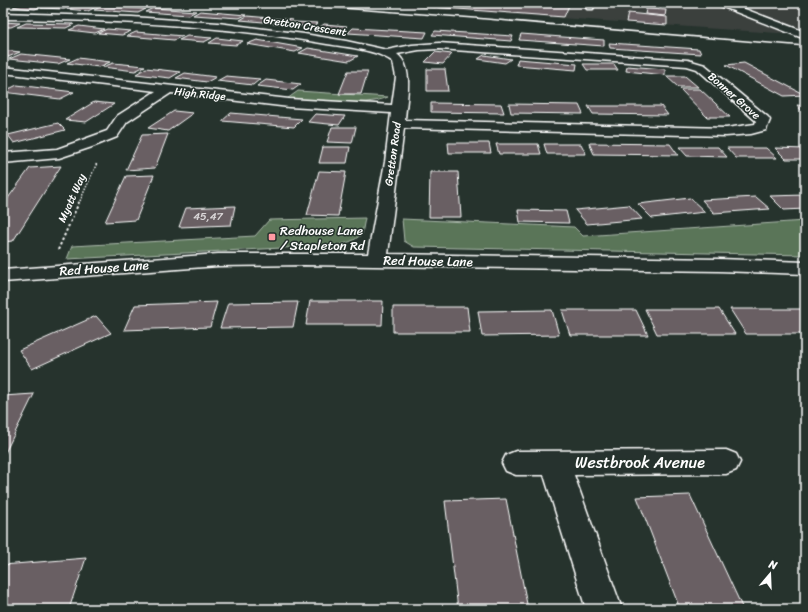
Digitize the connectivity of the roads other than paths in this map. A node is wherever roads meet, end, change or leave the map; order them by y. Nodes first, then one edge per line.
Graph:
1 (721, 3) edge
2 (3, 16) edge
3 (805, 36) edge
4 (386, 54) junction
5 (3, 70) edge
6 (166, 90) junction
7 (398, 117) junction
8 (3, 158) edge
9 (377, 261) junction
10 (805, 268) edge
11 (3, 276) edge
12 (726, 462) dead end
13 (555, 463) junction
14 (516, 464) dead end
15 (604, 609) edge

1 - 3 street
2 - 4 street, Gretton Crescent
4 - 7 street, Gretton Road
4 - 7 street, Bonner Grove
5 - 6 street, High Ridge
6 - 7 street, High Ridge
6 - 8 street
7 - 9 street, Gretton Road
9 - 10 street, Red House Lane
9 - 11 street, Red House Lane
12 - 13 street, Westbrook Avenue
13 - 14 street, Westbrook Avenue
13 - 15 street, Westbrook Avenue

